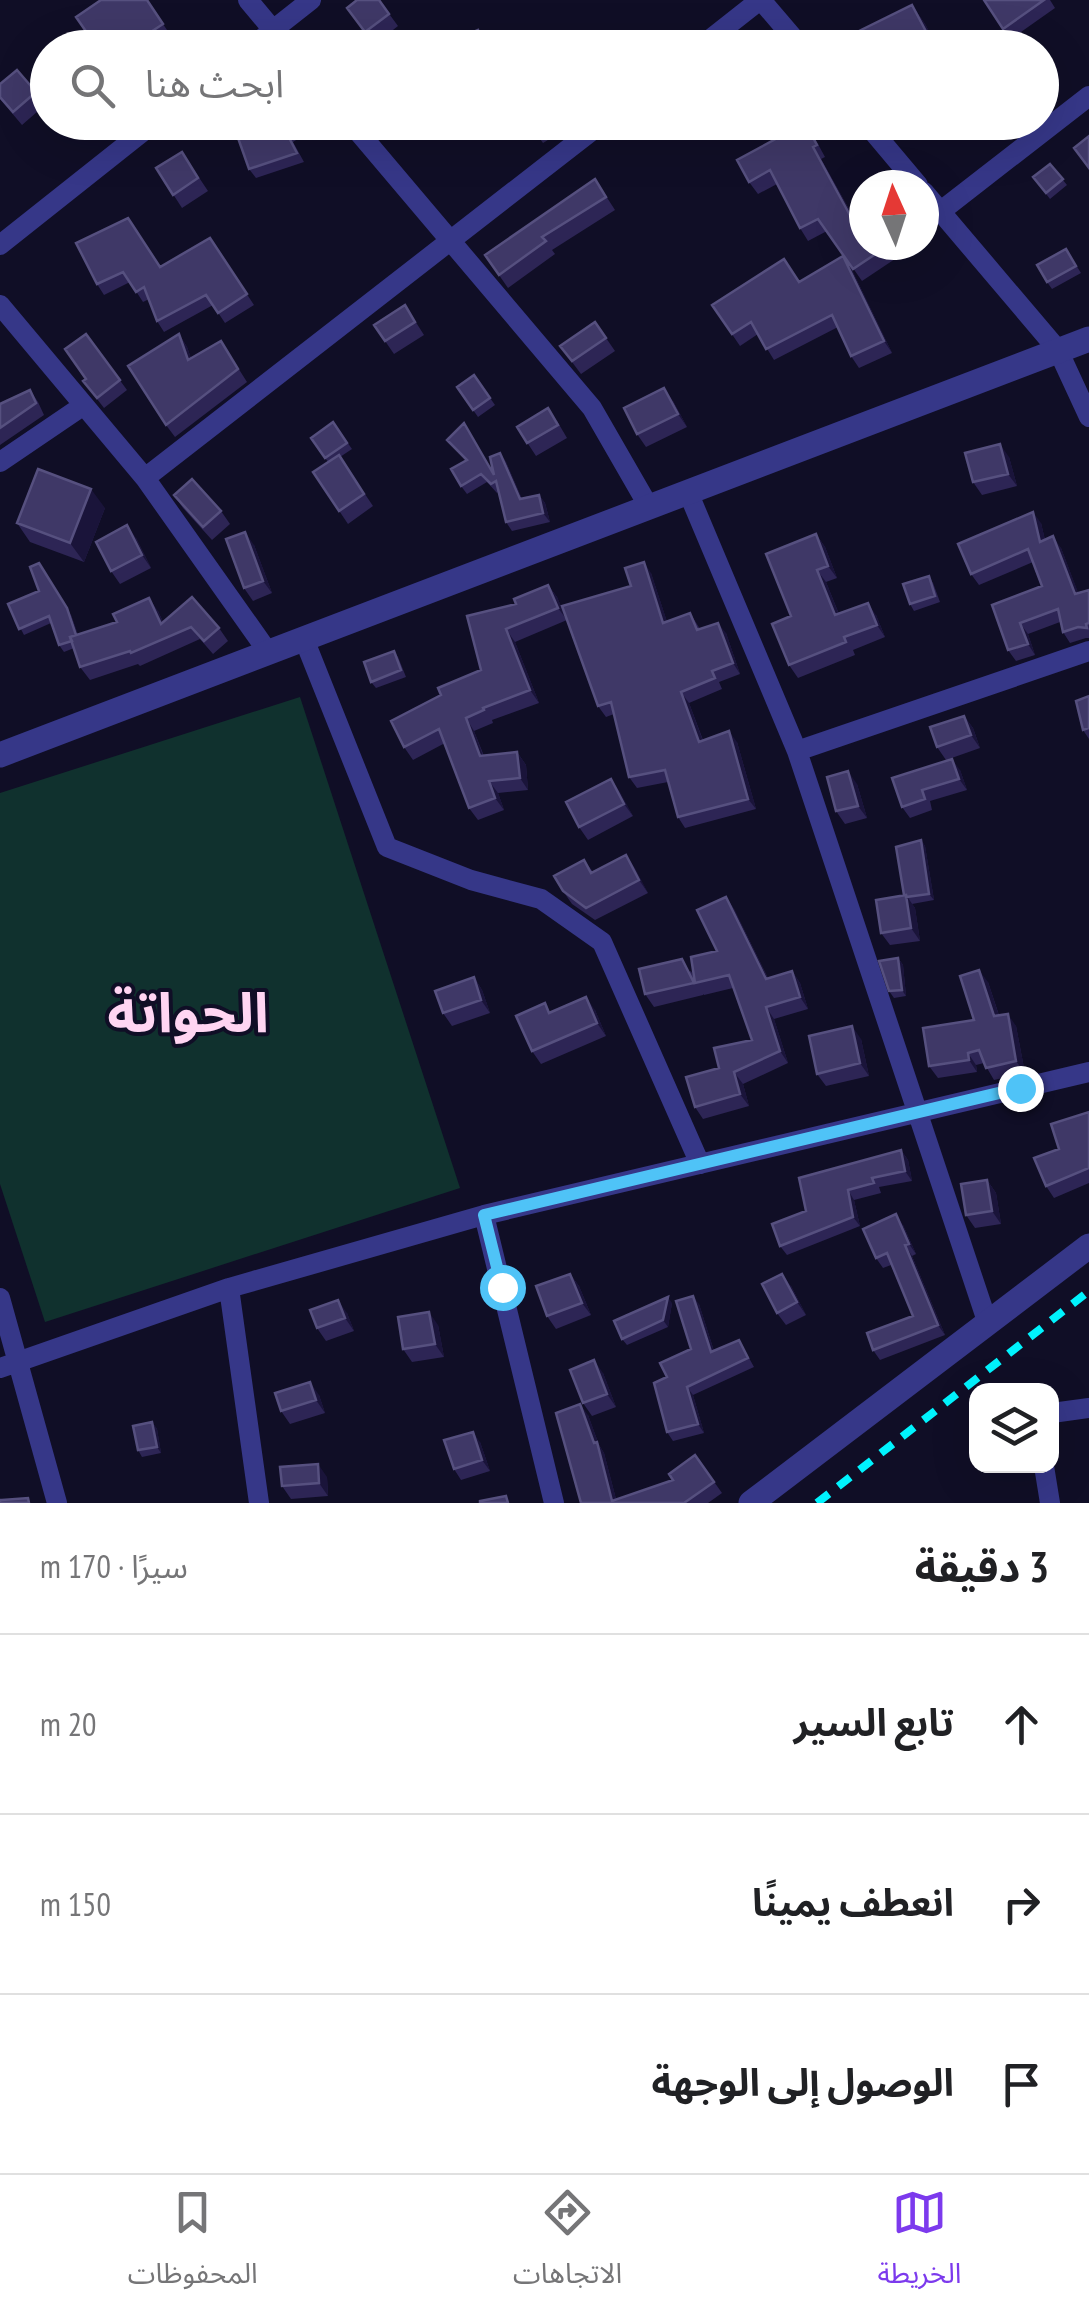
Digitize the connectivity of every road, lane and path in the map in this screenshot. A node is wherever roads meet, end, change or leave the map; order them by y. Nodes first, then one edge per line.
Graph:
1 (248, 0) edge
2 (311, 0) edge
3 (761, 0) edge
4 (273, 30) joint
5 (722, 30) edge
6 (787, 30) edge
7 (1089, 96) edge
8 (1059, 120) edge
9 (132, 140) edge
10 (365, 140) edge
11 (579, 140) edge
12 (880, 140) edge
13 (1033, 140) edge
14 (905, 170) edge
15 (939, 210) edge
16 (941, 212) junction
17 (449, 242) junction
18 (0, 245) edge
19 (0, 306) edge
20 (1089, 338) edge
21 (1058, 350) junction
22 (84, 406) junction
23 (1089, 416) edge
24 (0, 462) edge
25 (145, 478) junction
26 (688, 492) junction
27 (649, 507) junction
28 (304, 639) junction
29 (268, 652) junction
30 (1089, 652) edge
31 (797, 751) junction
32 (0, 755) edge
33 (1089, 1072) edge
34 (917, 1112) junction
35 (700, 1164) junction
36 (484, 1215) junction
37 (1089, 1246) edge
38 (230, 1288) junction
39 (0, 1298) edge
40 (988, 1324) junction
41 (10, 1364) edge
42 (1089, 1408) edge
43 (1059, 1412) edge
44 (1045, 1473) edge
45 (58, 1503) edge
46 (260, 1503) edge
47 (554, 1503) edge
48 (750, 1503) edge
49 (1050, 1503) edge

1 - 4 street
2 - 4 street
3 - 5 street
3 - 6 street
7 - 8 street
9 - 18 street
10 - 17 street
11 - 17 street
12 - 14 street
13 - 16 street
15 - 16 street
16 - 21 street
17 - 25 street
17 - 27 street
19 - 22 street
20 - 21 street
21 - 23 street
21 - 26 street
22 - 24 street
22 - 25 street
25 - 29 street
26 - 27 street
26 - 31 street
27 - 28 street
28 - 29 street
28 - 35 street
29 - 32 street
30 - 31 street
31 - 34 street
33 - 34 street
34 - 35 street
34 - 40 street
35 - 36 street
36 - 38 street
36 - 47 street
37 - 40 street
38 - 41 street
38 - 46 street
39 - 41 street
40 - 48 street
41 - 45 street
42 - 43 street
44 - 49 street

